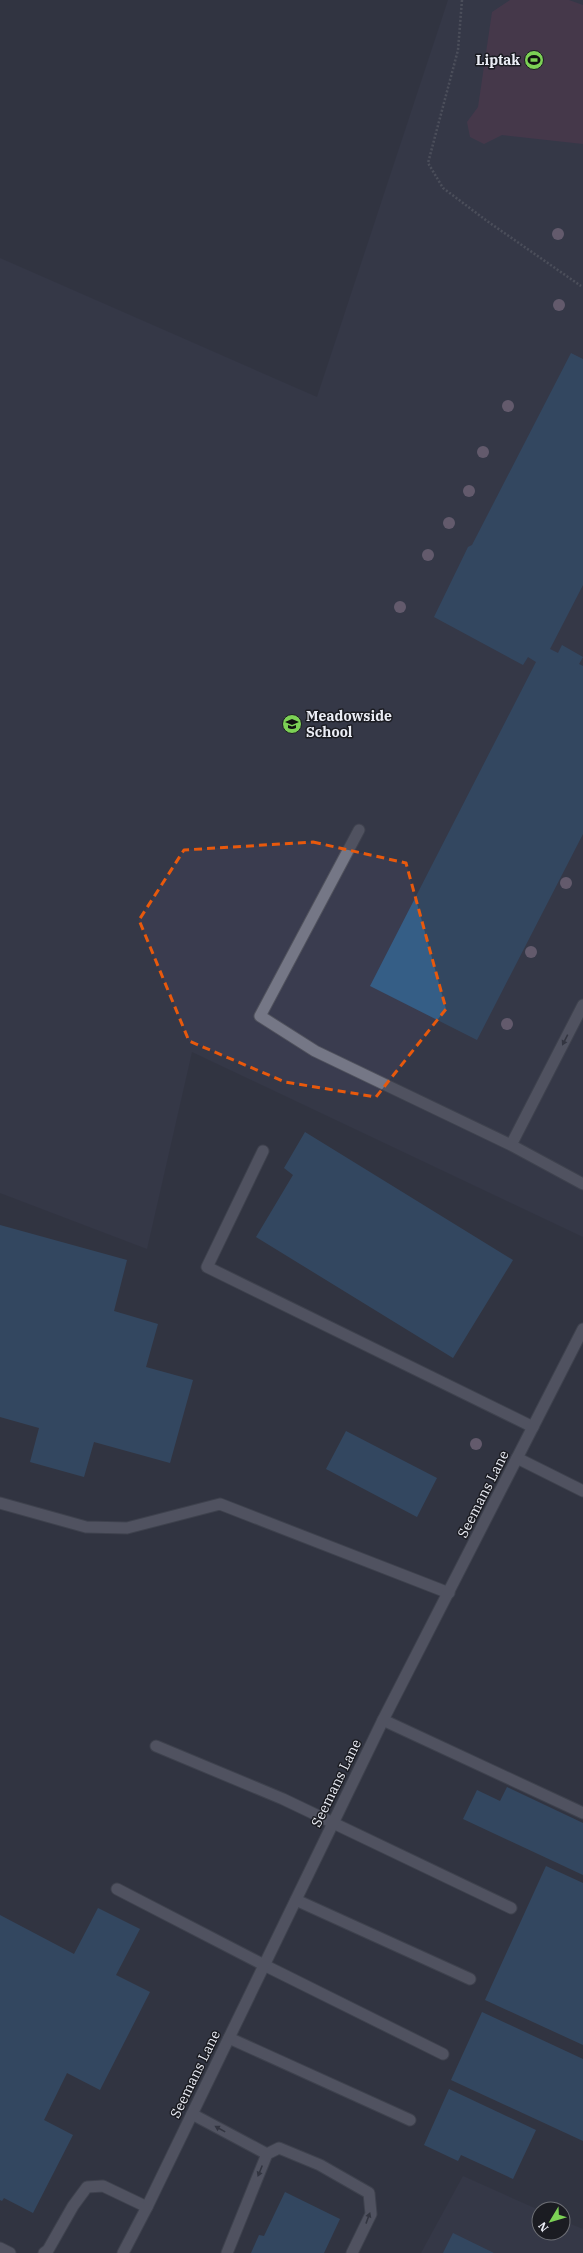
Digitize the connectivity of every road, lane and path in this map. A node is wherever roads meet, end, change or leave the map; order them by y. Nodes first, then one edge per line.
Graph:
1 (462, 0) edge
2 (581, 286) dead end
3 (359, 830) dead end
4 (583, 1006) edge
5 (511, 1145) junction
6 (263, 1151) dead end
7 (583, 1184) edge
8 (583, 1329) edge
9 (533, 1427) junction
10 (517, 1458) junction
11 (583, 1490) edge
12 (0, 1503) edge
13 (449, 1593) junction
14 (384, 1720) junction
15 (156, 1746) dead end
16 (583, 1813) edge
17 (332, 1824) junction
18 (117, 1889) dead end
19 (296, 1900) junction
20 (511, 1908) dead end
21 (264, 1965) junction
22 (470, 1978) dead end
23 (229, 2038) junction
24 (443, 2054) dead end
25 (192, 2114) junction
26 (410, 2120) dead end
27 (266, 2154) junction
28 (147, 2206) junction
29 (0, 2248) edge
30 (10, 2253) edge
31 (44, 2253) edge
32 (123, 2253) edge
33 (227, 2253) edge
34 (352, 2253) edge

1 - 2 path
3 - 5 street
4 -> 5 street
5 - 7 street
6 - 9 street
8 - 9 street, Seemans Lane
9 - 10 street, Seemans Lane
10 - 11 street
10 - 13 street, Seemans Lane
12 - 13 street
13 - 14 street, Seemans Lane
14 - 16 street
14 - 17 street, Seemans Lane
15 - 17 street
17 - 19 street, Seemans Lane
17 - 20 street
18 - 21 street
19 - 21 street, Seemans Lane
19 - 22 street
21 - 23 street, Seemans Lane
21 - 24 street
23 - 25 street, Seemans Lane
23 - 26 street
27 -> 25 street
25 - 28 street, Seemans Lane
27 -> 33 street
34 -> 27 street
28 - 31 street
28 - 32 street, Seemans Lane
29 - 30 street

